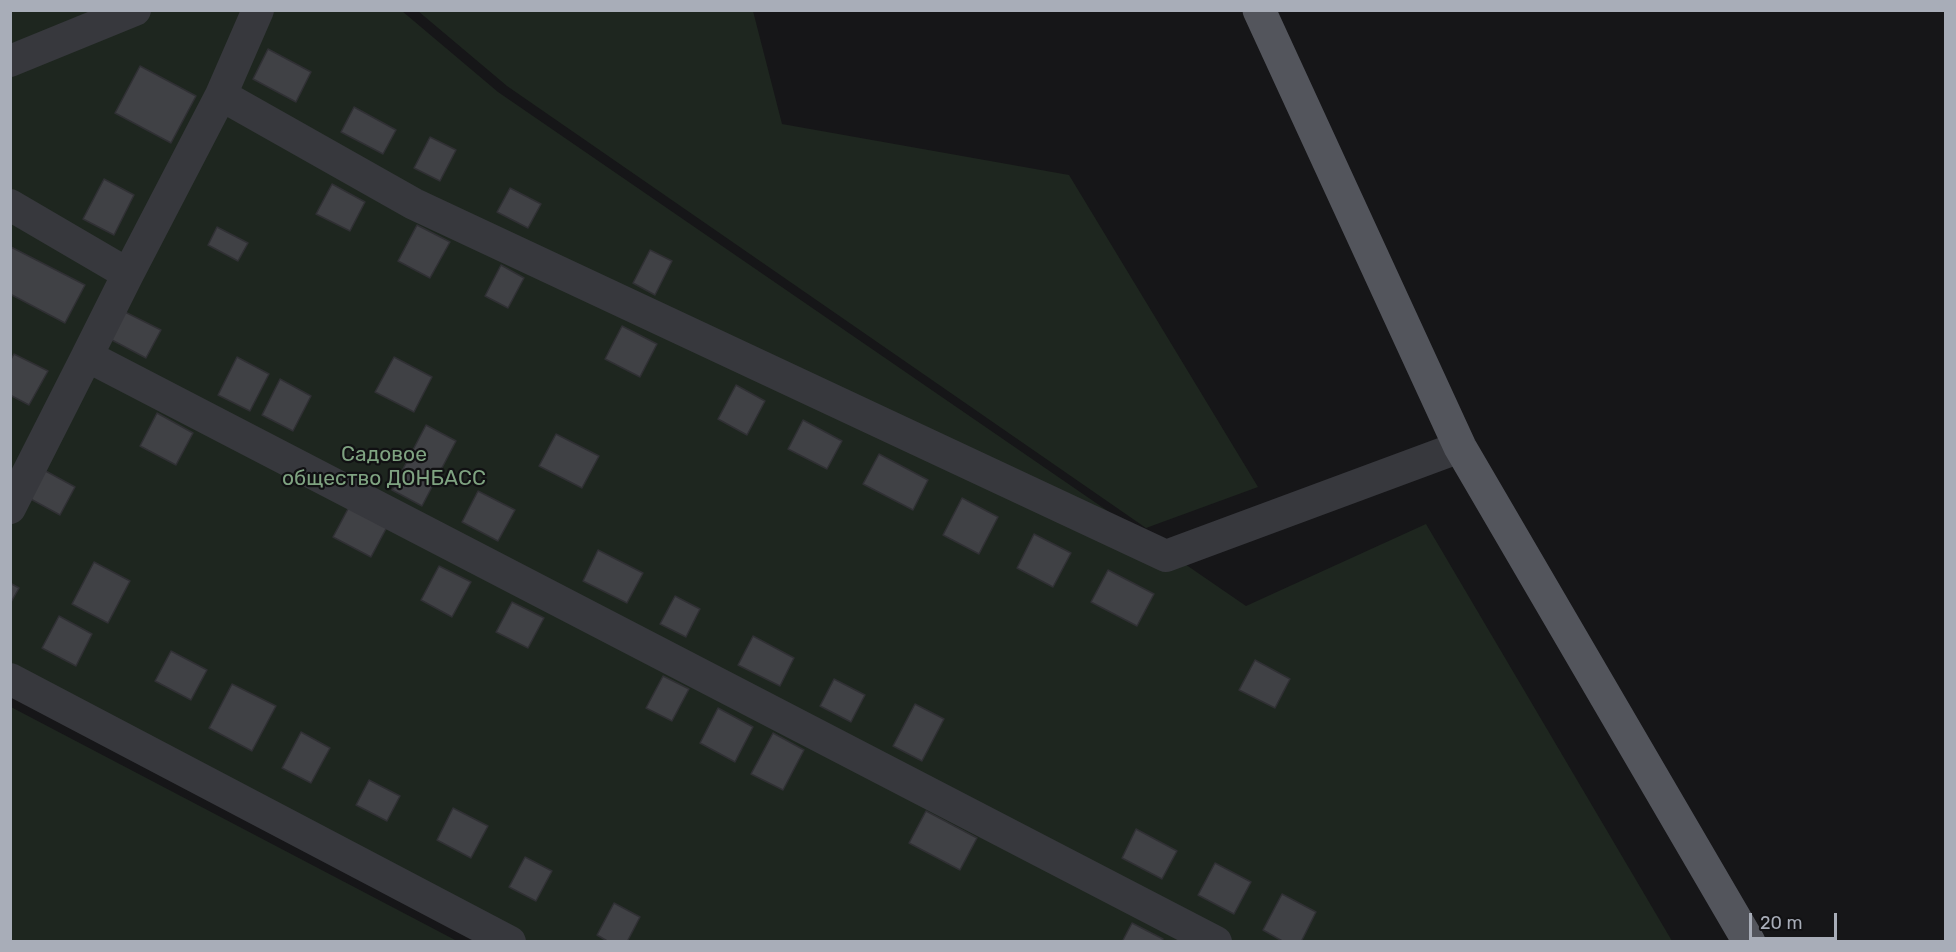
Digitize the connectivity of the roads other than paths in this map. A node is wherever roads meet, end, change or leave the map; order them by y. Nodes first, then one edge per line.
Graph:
1 (135, 10) edge
2 (258, 10) edge
3 (1259, 10) edge
4 (10, 61) edge
5 (221, 95) junction
6 (10, 206) edge
7 (128, 274) junction
8 (87, 356) junction
9 (1460, 447) junction
10 (10, 508) edge
11 (10, 679) edge
12 (510, 942) edge
13 (1216, 942) edge
14 (1749, 942) edge

1 - 4 street
2 - 5 street
3 - 9 main road
5 - 7 street
5 - 9 street
6 - 7 street
7 - 8 street
8 - 10 street
8 - 13 street
9 - 14 main road
11 - 12 street

